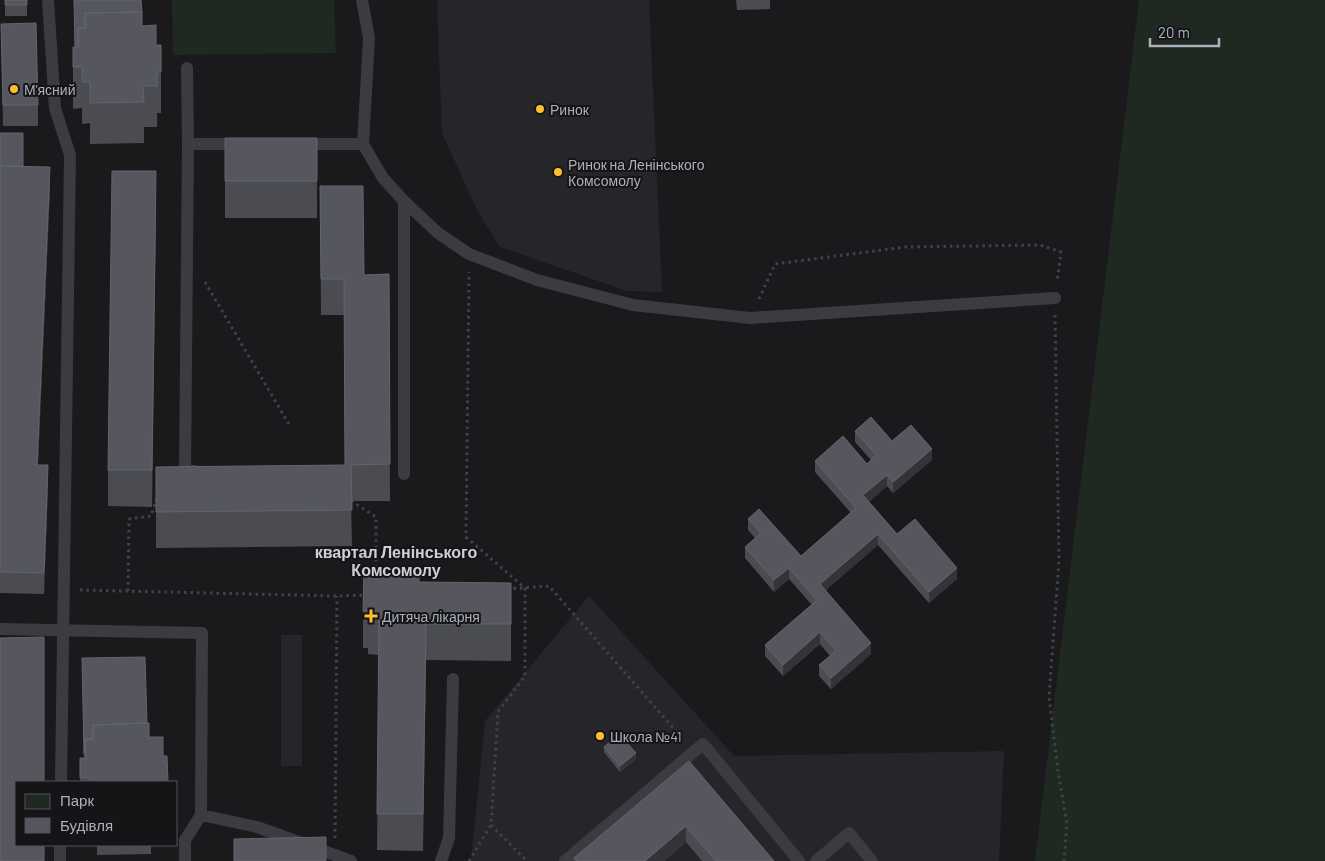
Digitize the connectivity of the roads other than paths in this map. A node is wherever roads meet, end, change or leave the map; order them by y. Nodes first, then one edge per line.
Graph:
1 (48, 0) edge
2 (362, 0) edge
3 (187, 68) dead end
4 (188, 144) junction
5 (256, 144) edge
6 (285, 144) edge
7 (363, 144) junction
8 (404, 201) junction
9 (1055, 298) road end
10 (204, 470) edge
11 (404, 474) dead end
12 (0, 629) edge
13 (63, 630) junction
14 (453, 679) dead end
15 (61, 781) edge
16 (201, 815) junction
17 (60, 846) edge
18 (60, 861) edge
19 (185, 861) edge
20 (351, 861) edge
21 (441, 861) edge
22 (565, 861) edge
23 (799, 861) edge
24 (816, 861) edge
25 (872, 861) edge

1 - 13 lane
2 - 7 lane
3 - 4 lane
4 - 5 lane
4 - 10 lane
6 - 7 lane
7 - 8 lane
8 - 9 lane
8 - 11 lane
12 - 13 lane
13 - 15 lane
13 - 16 lane
14 - 21 lane
16 - 19 lane
16 - 20 lane
17 - 18 lane
22 - 23 lane
24 - 25 lane

